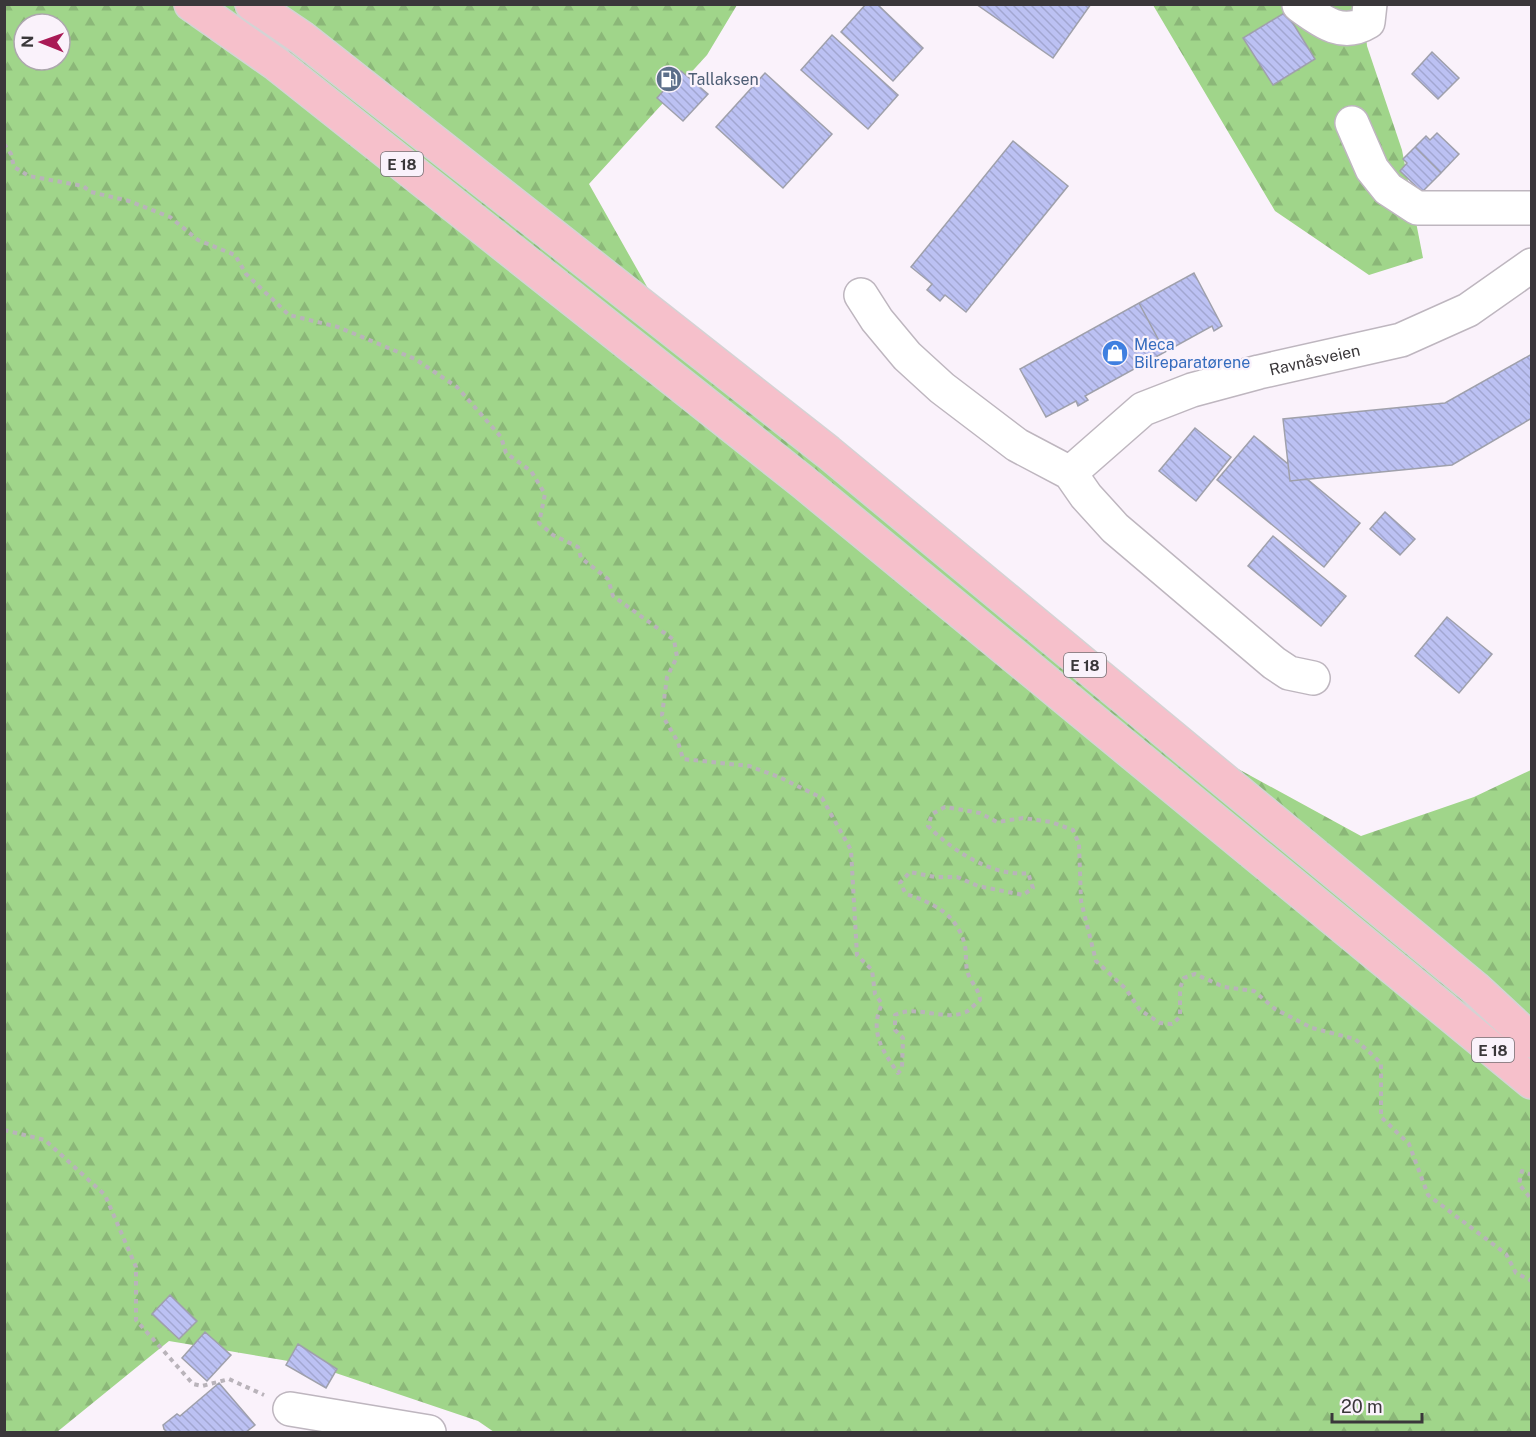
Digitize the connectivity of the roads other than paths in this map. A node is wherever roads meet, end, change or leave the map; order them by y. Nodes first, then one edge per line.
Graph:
1 (190, 4) edge
2 (252, 4) edge
3 (1370, 4) edge
4 (1299, 5) edge
5 (1352, 123) dead end
6 (1532, 208) edge
7 (1532, 265) edge
8 (861, 295) dead end
9 (1070, 473) junction
10 (1313, 678) dead end
11 (1532, 1041) edge
12 (1532, 1082) edge
13 (290, 1408) road end
14 (429, 1432) edge

1 - 12 highway, E 18
2 - 11 highway, E 18
3 - 4 street
5 - 6 street
7 - 9 street, Ravnåsveien
8 - 9 street
9 - 10 street
13 - 14 street

